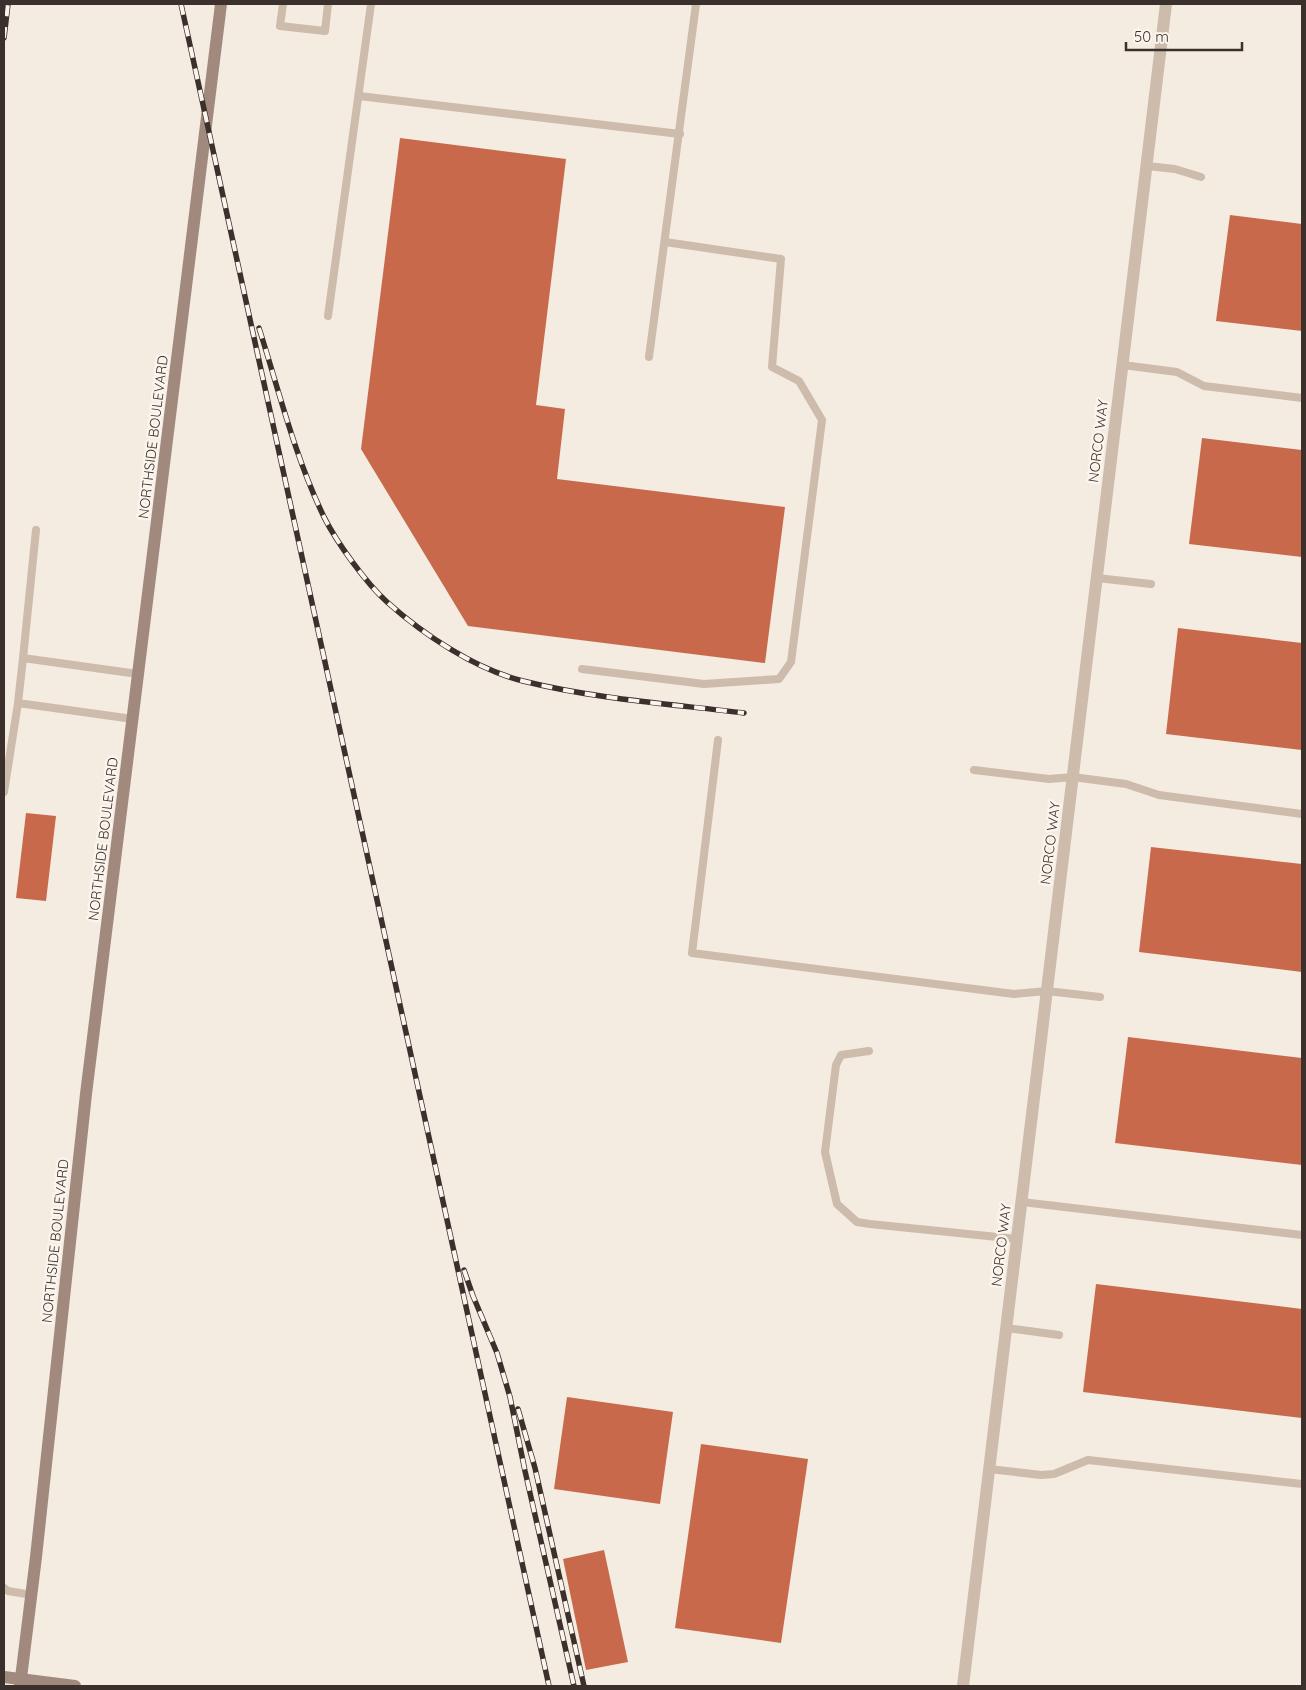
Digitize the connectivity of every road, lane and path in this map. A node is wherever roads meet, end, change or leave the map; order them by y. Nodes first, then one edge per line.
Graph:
1 (221, 4) edge
2 (283, 4) edge
3 (328, 4) edge
4 (372, 4) edge
5 (696, 4) edge
6 (1166, 4) edge
7 (359, 96) junction
8 (680, 134) junction
9 (1147, 166) junction
10 (1201, 178) dead end
11 (665, 242) junction
12 (328, 316) dead end
13 (648, 356) dead end
14 (1123, 365) junction
15 (1302, 398) edge
16 (36, 530) dead end
17 (1097, 578) junction
18 (1151, 584) dead end
19 (23, 658) junction
20 (582, 669) dead end
21 (138, 674) junction
22 (18, 703) junction
23 (133, 720) junction
24 (718, 740) dead end
25 (974, 770) dead end
26 (1072, 777) junction
27 (4, 792) edge
28 (1302, 814) edge
29 (1047, 991) junction
30 (1100, 997) dead end
31 (869, 1050) dead end
32 (1022, 1202) junction
33 (1302, 1235) edge
34 (1017, 1239) junction
35 (1006, 1328) junction
36 (1058, 1335) dead end
37 (989, 1469) junction
38 (1302, 1484) edge
39 (4, 1588) edge
40 (32, 1595) junction
41 (4, 1677) edge
42 (21, 1682) edge
43 (75, 1686) edge
44 (963, 1686) edge

1 - 21 main road, NORTHSIDE BOULEVARD
2 - 3 lane
4 - 7 lane
5 - 8 lane
6 - 9 street, NORCO WAY
7 - 8 lane
7 - 12 lane
8 - 11 lane
9 - 10 lane
9 - 14 street, NORCO WAY
11 - 13 lane
11 - 20 lane
14 - 15 lane
14 - 17 street, NORCO WAY
16 - 19 lane
17 - 18 lane
17 - 26 street, NORCO WAY
19 - 21 lane
19 - 22 lane
21 - 23 main road, NORTHSIDE BOULEVARD
22 - 23 lane
22 - 27 lane
23 - 40 main road, NORTHSIDE BOULEVARD
24 - 29 lane
25 - 26 lane
26 - 28 lane
26 - 29 street, NORCO WAY
29 - 30 lane
29 - 32 street, NORCO WAY
31 - 34 lane
32 - 33 lane
32 - 34 street, NORCO WAY
34 - 35 street, NORCO WAY
35 - 36 lane
35 - 37 street, NORCO WAY
37 - 38 lane
37 - 44 street, NORCO WAY
39 - 40 lane
40 - 42 main road, NORTHSIDE BOULEVARD
41 - 42 main road
42 - 43 main road

